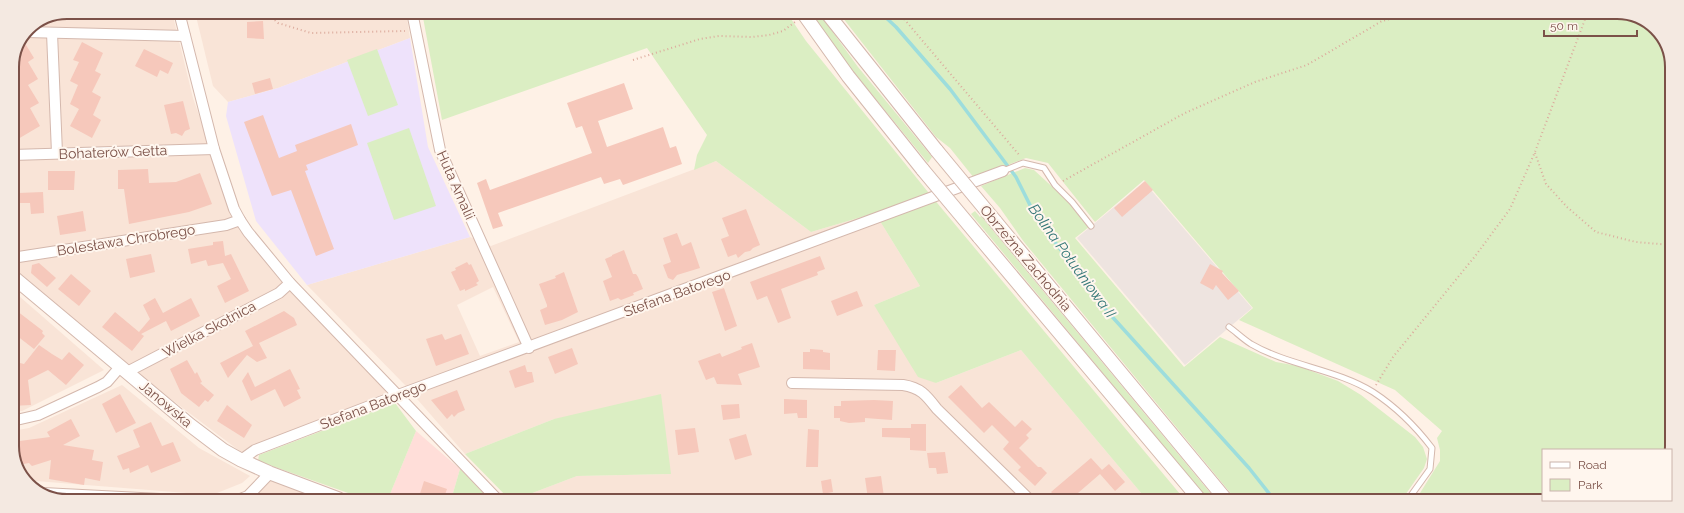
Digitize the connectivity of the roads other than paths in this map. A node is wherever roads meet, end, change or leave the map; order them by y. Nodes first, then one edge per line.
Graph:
1 (181, 19) edge
2 (414, 19) edge
3 (808, 19) edge
4 (832, 19) edge
5 (34, 32) edge
6 (52, 33) junction
7 (185, 36) junction
8 (214, 149) junction
9 (57, 153) junction
10 (19, 155) edge
11 (1003, 171) joint
12 (240, 220) junction
13 (1091, 226) dead end
14 (19, 257) edge
15 (19, 282) edge
16 (290, 283) junction
17 (1229, 327) dead end
18 (529, 348) junction
19 (123, 369) junction
20 (792, 383) dead end
21 (398, 395) junction
22 (19, 419) edge
23 (241, 460) junction
24 (270, 473) junction
25 (250, 494) edge
26 (326, 494) edge
27 (492, 494) edge
28 (1024, 494) edge
29 (1195, 494) edge
30 (1222, 494) edge
31 (1412, 494) edge

1 - 7 street
2 - 18 street, Huta Amalii
3 - 29 street, Obrzeżna Zachodnia, bridge
4 - 30 street, Obrzeżna Zachodnia, bridge
5 - 6 street
6 - 7 street
6 - 9 street
7 - 8 street
8 - 9 street, Bohaterów Getta
8 - 12 street
9 - 10 street, Bohaterów Getta
11 - 13 lane, Stefana Batorego
11 - 18 street, Stefana Batorego
12 - 14 street, Bolesława Chrobrego
12 - 16 street
15 - 19 street, Janowska
16 - 19 street, Wielka Skotnica
16 - 21 street
17 - 31 lane
18 - 21 street, Stefana Batorego
19 - 22 street, Wielka Skotnica
19 - 23 street, Janowska
20 - 28 street
21 - 23 street, Stefana Batorego
21 - 27 street
23 - 24 street, Janowska
24 - 25 street
24 - 26 street, Janowska

